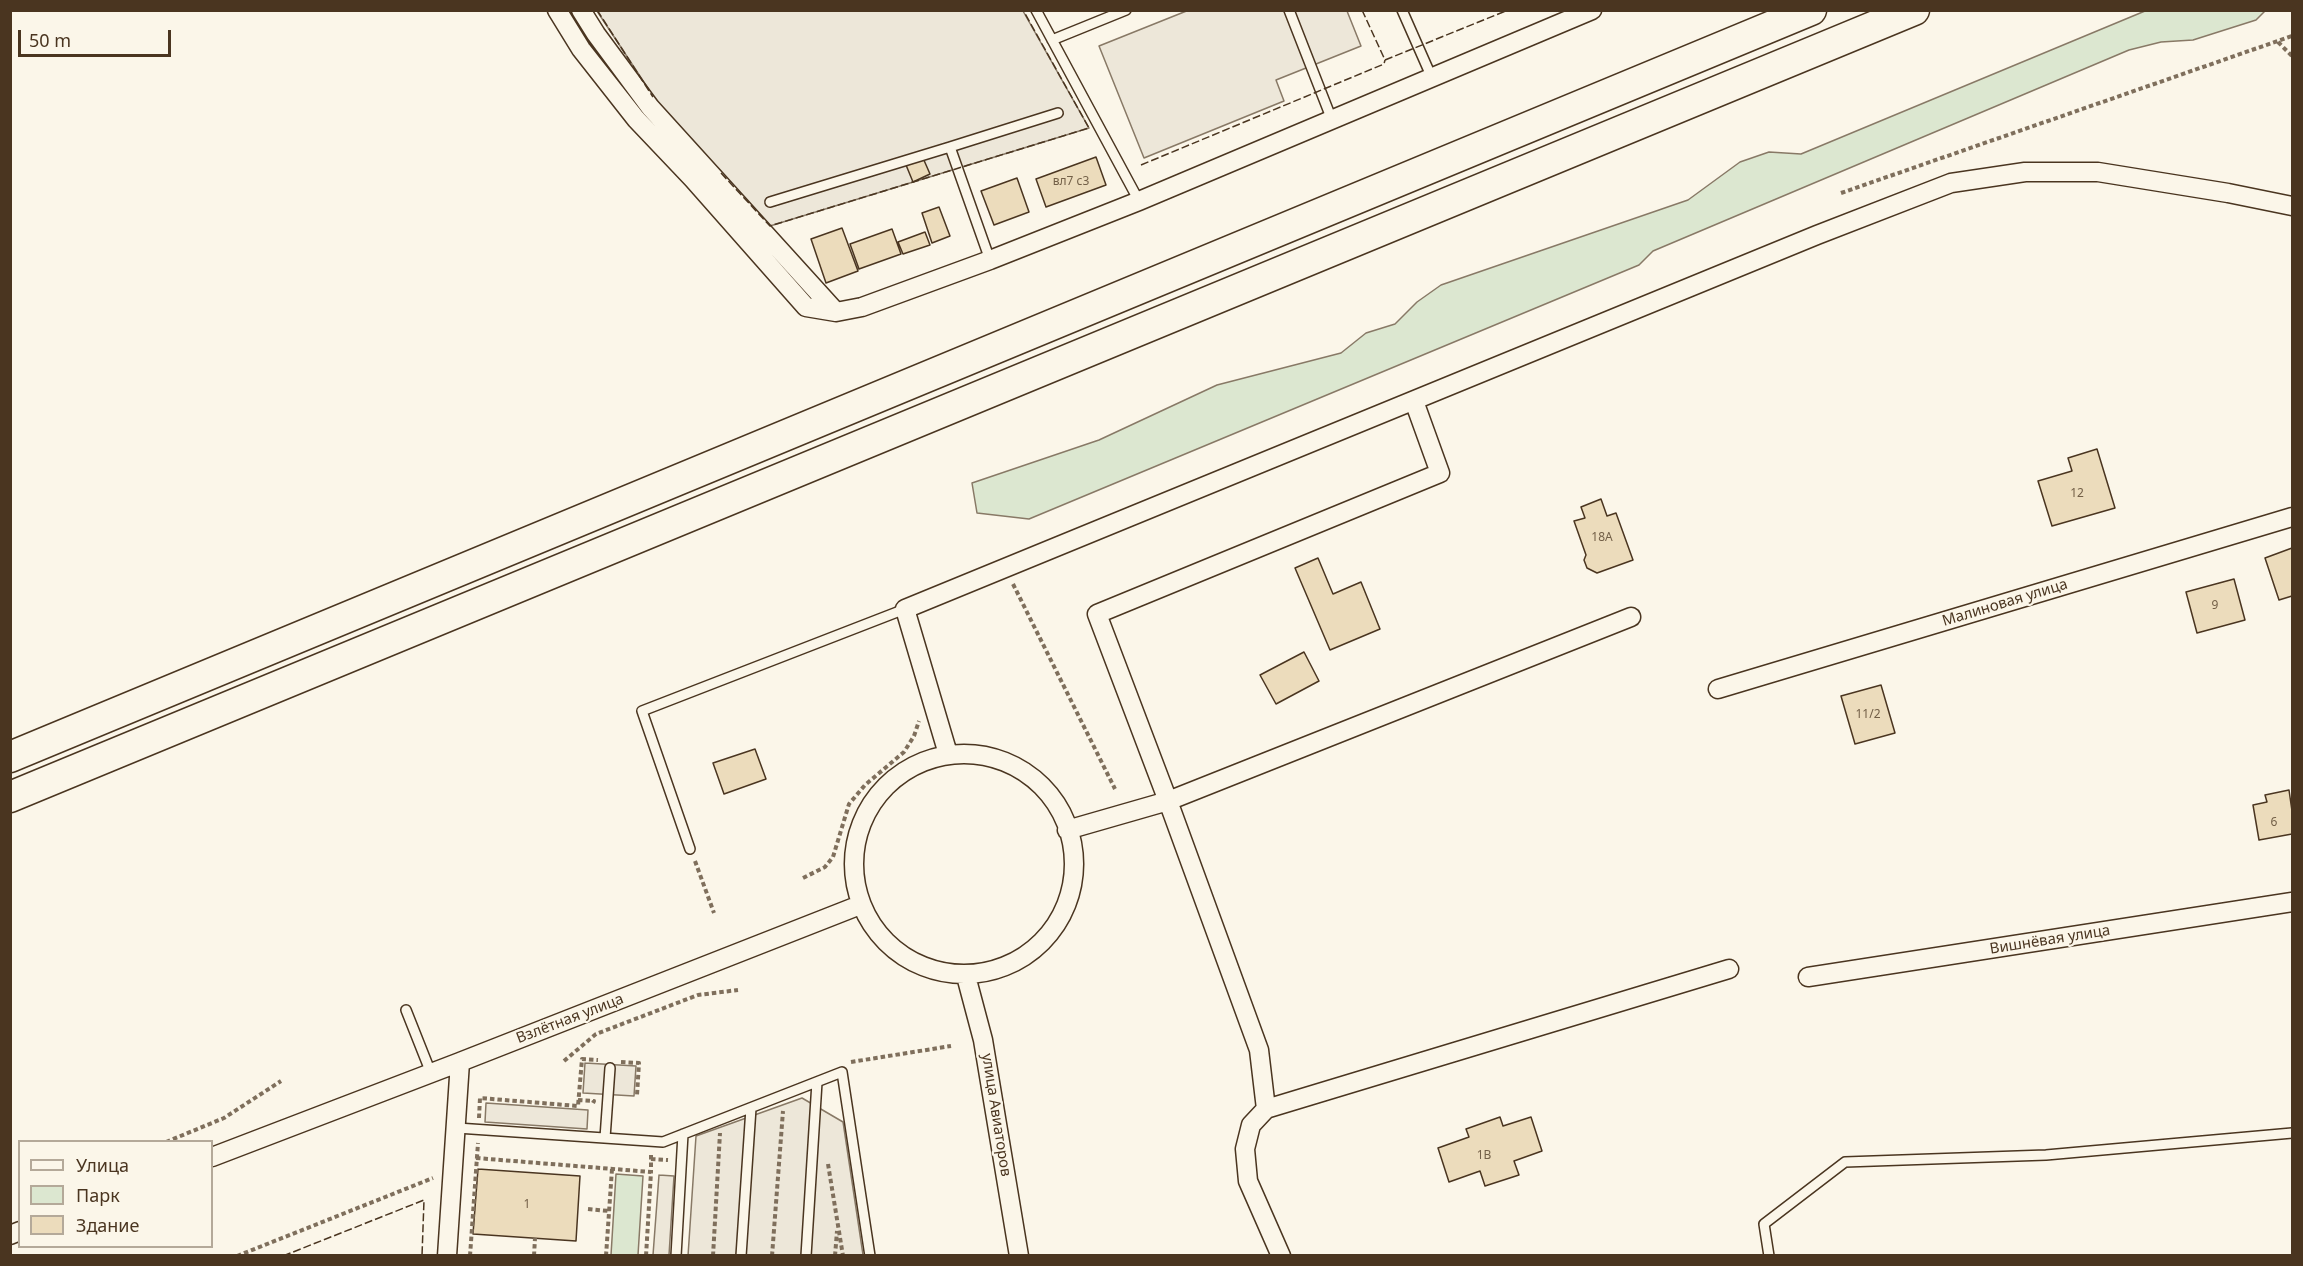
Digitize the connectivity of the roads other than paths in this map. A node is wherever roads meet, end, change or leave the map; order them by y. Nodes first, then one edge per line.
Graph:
1 (557, 10) edge
2 (581, 10) edge
3 (1036, 10) edge
4 (1126, 10) edge
5 (1289, 10) edge
6 (1402, 10) edge
7 (1592, 10) edge
8 (1811, 10) edge
9 (1914, 10) edge
10 (1052, 40) junction
11 (1432, 78) junction
12 (1058, 113) dead end
13 (1332, 120) junction
14 (950, 147) junction
15 (1139, 201) junction
16 (770, 202) dead end
17 (2292, 206) edge
18 (990, 260) junction
19 (837, 312) junction
20 (1414, 401) junction
21 (2292, 517) edge
22 (905, 609) junction
23 (1631, 617) dead end
24 (1718, 689) dead end
25 (948, 754) junction
26 (10, 757) edge
27 (10, 797) edge
28 (1168, 801) junction
29 (1067, 830) junction
30 (690, 849) road end
31 (2292, 902) edge
32 (860, 904) junction
33 (1729, 969) dead end
34 (966, 976) junction
35 (1808, 977) dead end
36 (406, 1010) dead end
37 (460, 1062) junction
38 (610, 1063) road end
39 (431, 1073) junction
40 (817, 1082) junction
41 (751, 1108) junction
42 (1266, 1109) junction
43 (457, 1128) junction
44 (2292, 1133) edge
45 (683, 1134) junction
46 (605, 1138) junction
47 (213, 1158) edge
48 (447, 1256) edge
49 (676, 1256) edge
50 (741, 1256) edge
51 (806, 1256) edge
52 (870, 1256) edge
53 (1019, 1256) edge
54 (1281, 1256) edge
55 (1769, 1256) edge

1 - 19 street
2 - 19 street
3 - 10 lane
4 - 10 lane
5 - 13 lane
6 - 11 lane
7 - 11 street
8 - 26 highway
9 - 27 highway
10 - 15 lane
11 - 13 street
12 - 14 lane
13 - 15 street
14 - 16 lane
14 - 18 lane
15 - 18 street
17 - 20 street
18 - 19 street
20 - 22 street
20 - 28 street
21 - 24 street, Малиновая улица
22 - 25 street
22 - 30 lane
23 - 28 street
25 - 29 street
25 - 32 street
28 - 29 street
28 - 42 street
29 - 34 street
31 - 35 street, Вишнёвая улица
32 - 34 street
32 - 37 street, Взлётная улица
33 - 42 street
34 - 53 street, улица Авиаторов
36 - 39 lane
37 - 39 street, Взлётная улица
37 - 43 street
38 - 46 lane
39 - 47 street, Взлётная улица
40 - 41 lane
40 - 51 lane
40 - 52 lane
41 - 45 lane
41 - 50 lane
42 - 54 street
43 - 46 lane
43 - 48 street
44 - 55 lane
45 - 46 lane
45 - 49 lane

